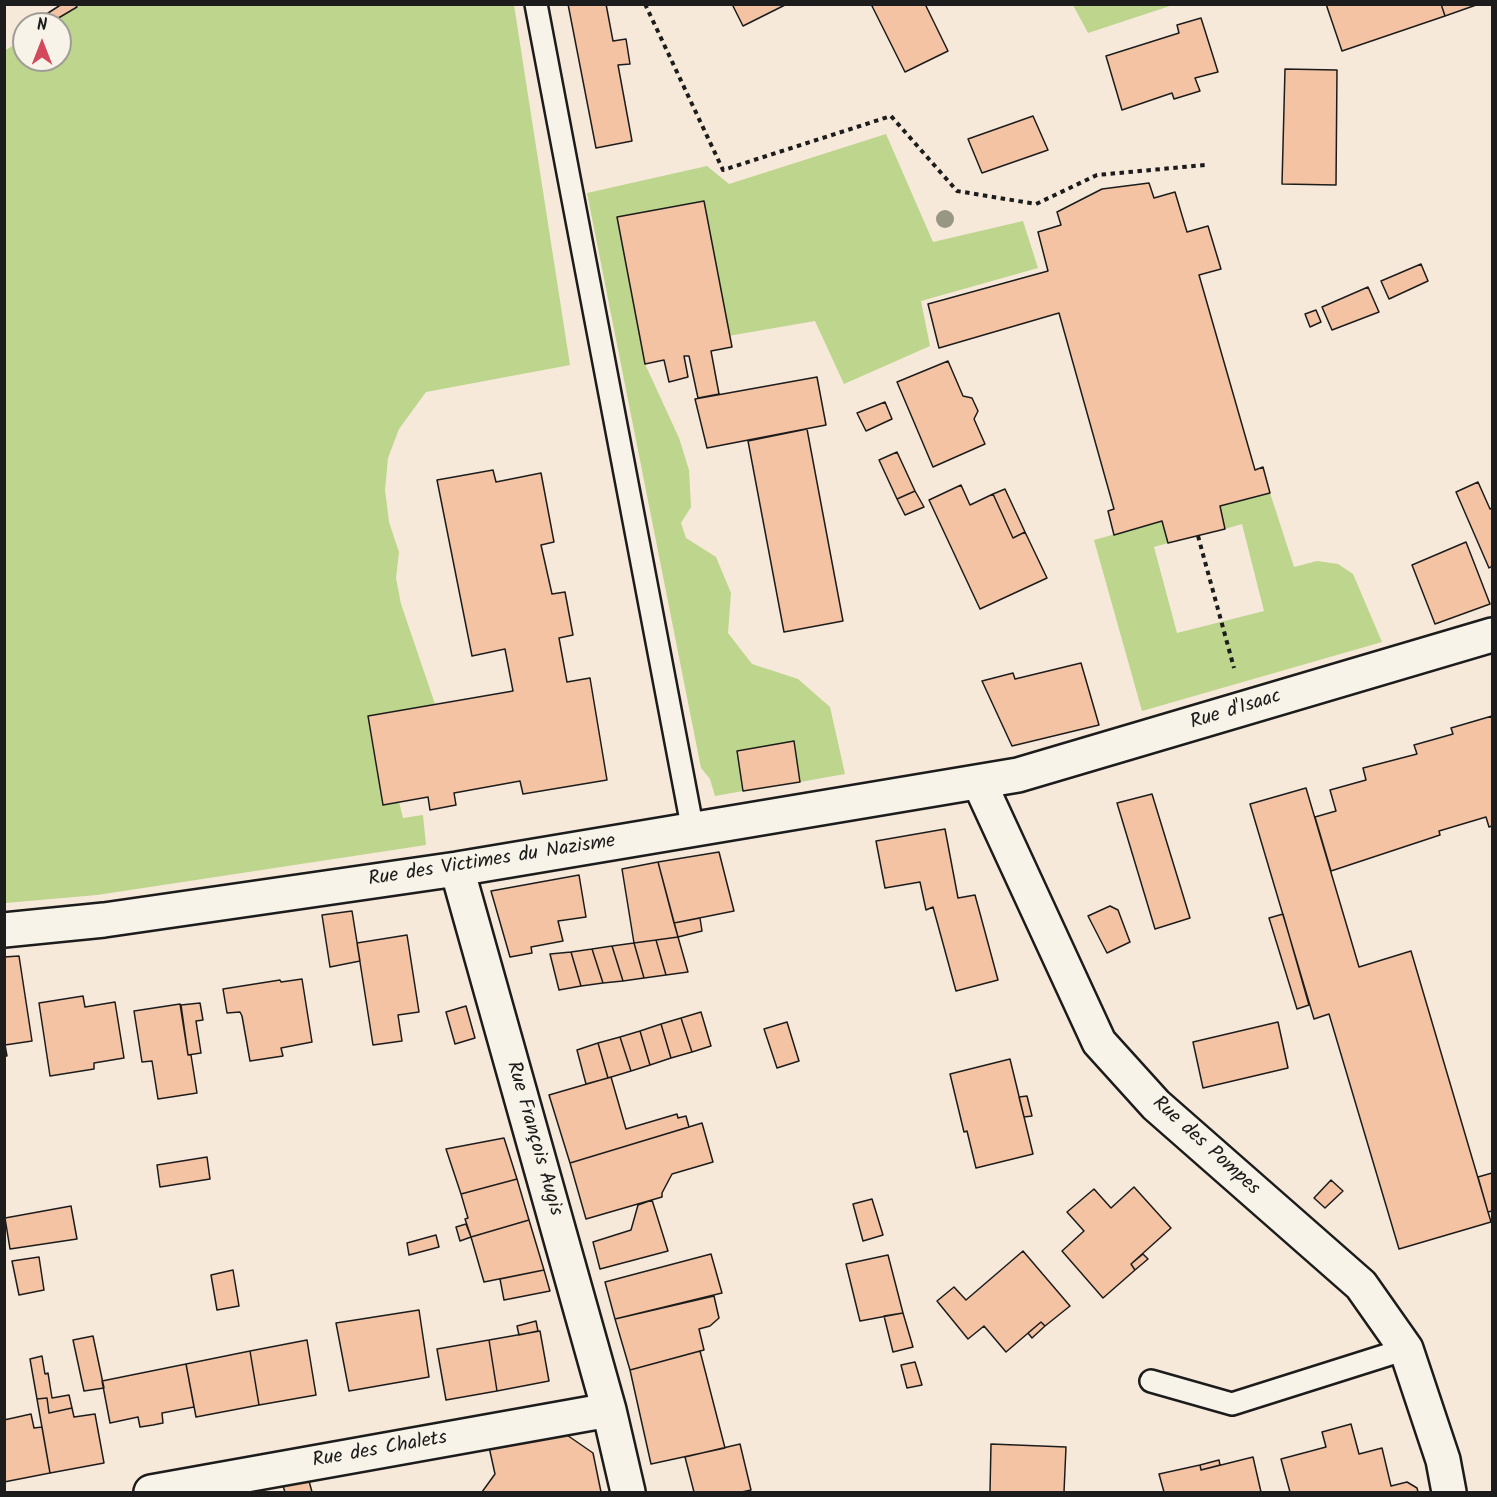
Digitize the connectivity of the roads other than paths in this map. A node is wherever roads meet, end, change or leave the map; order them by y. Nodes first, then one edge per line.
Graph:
1 (536, 4) edge
2 (1492, 635) edge
3 (979, 782) junction
4 (693, 831) junction
5 (457, 869) junction
6 (4, 930) edge
7 (1406, 1349) junction
8 (1151, 1381) dead end
9 (609, 1410) junction
10 (151, 1492) edge
11 (628, 1492) edge
12 (1449, 1492) edge

1 - 4 lane
2 - 3 street, Rue d'Isaac
3 - 4 street, Rue des Victimes du Nazisme
3 - 7 street, Rue des Pompes
4 - 5 street, Rue des Victimes du Nazisme
5 - 6 street, Rue des Victimes du Nazisme
5 - 9 street, Rue François Augis
7 - 8 lane
7 - 12 street, Rue des Pompes
9 - 10 street, Rue des Chalets
9 - 11 street, Rue François Augis

